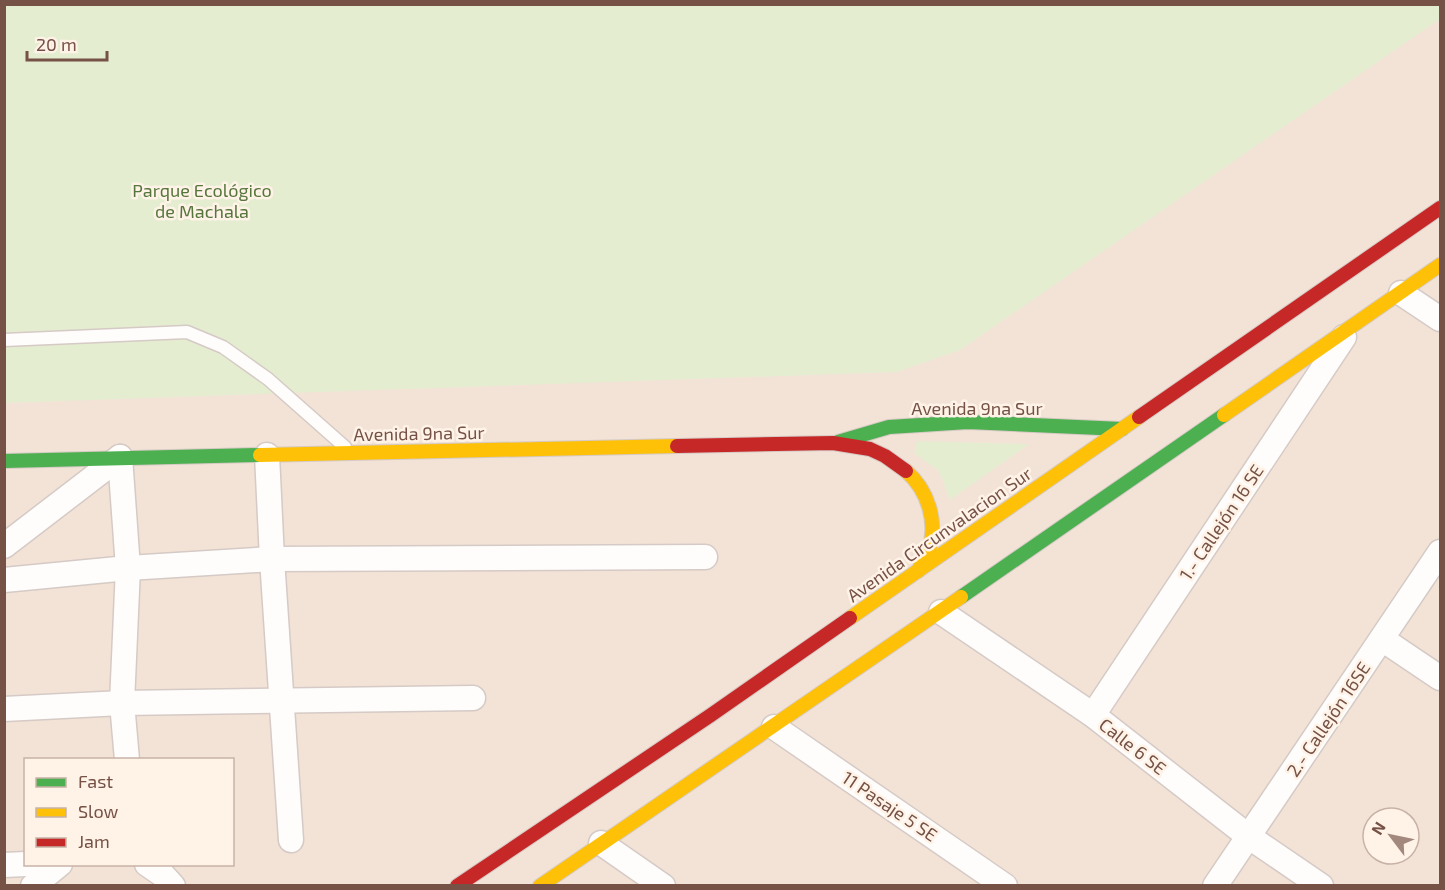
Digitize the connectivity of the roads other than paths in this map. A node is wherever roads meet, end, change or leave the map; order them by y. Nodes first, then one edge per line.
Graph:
1 (1440, 208) edge
2 (1440, 265) edge
3 (1401, 293) junction
4 (1440, 320) edge
5 (1350, 328) junction
6 (4, 339) edge
7 (1122, 429) junction
8 (833, 443) junction
9 (352, 453) junction
10 (267, 455) junction
11 (120, 458) junction
12 (4, 461) edge
13 (4, 546) edge
14 (1440, 552) edge
15 (705, 557) dead end
16 (272, 559) junction
17 (128, 568) junction
18 (918, 571) junction
19 (4, 580) edge
20 (941, 612) junction
21 (1382, 639) junction
22 (1440, 678) edge
23 (473, 698) dead end
24 (282, 700) junction
25 (122, 703) junction
26 (4, 709) edge
27 (1093, 715) junction
28 (774, 727) junction
29 (127, 758) edge
30 (1248, 836) junction
31 (291, 840) dead end
32 (601, 843) junction
33 (24, 864) edge
34 (4, 865) edge
35 (57, 866) edge
36 (150, 866) edge
37 (33, 885) edge
38 (173, 885) edge
39 (458, 885) edge
40 (540, 885) edge
41 (663, 885) edge
42 (1005, 885) edge
43 (1215, 885) edge
44 (1320, 885) edge

1 - 7 main road, Avenida Circunvalacion Sur
2 - 3 main road
3 - 4 street
3 - 5 main road
5 - 20 main road
5 - 27 street, 1.- Callejón 16 SE
6 - 9 lane
7 - 8 main road, Avenida 9na Sur
7 - 18 main road, Avenida Circunvalacion Sur
8 - 9 main road, Avenida 9na Sur
8 - 18 main road, Avenida 9na Sur
9 - 10 main road, Avenida 9na Sur
10 - 11 main road, Avenida 9na Sur
10 - 16 street
11 - 12 main road, Avenida 9na Sur
11 - 13 street
11 - 17 street
14 - 21 street, 2.- Callejón 16SE
15 - 16 street
16 - 17 street
16 - 24 street
17 - 19 street
17 - 25 street
18 - 39 main road, Avenida Circunvalacion Sur
20 - 27 street, Calle 6 SE
20 - 28 main road
21 - 22 street
21 - 30 street, 2.- Callejón 16SE
23 - 24 street
24 - 25 street
24 - 31 street
25 - 26 street
25 - 29 street
27 - 30 street, Calle 6 SE
28 - 32 main road
28 - 42 street, 11 Pasaje 5 SE
30 - 43 street, 2.- Callejón 16SE
30 - 44 street, Calle 6 SE
32 - 40 main road
32 - 41 street
33 - 34 street
35 - 37 street
36 - 38 street

